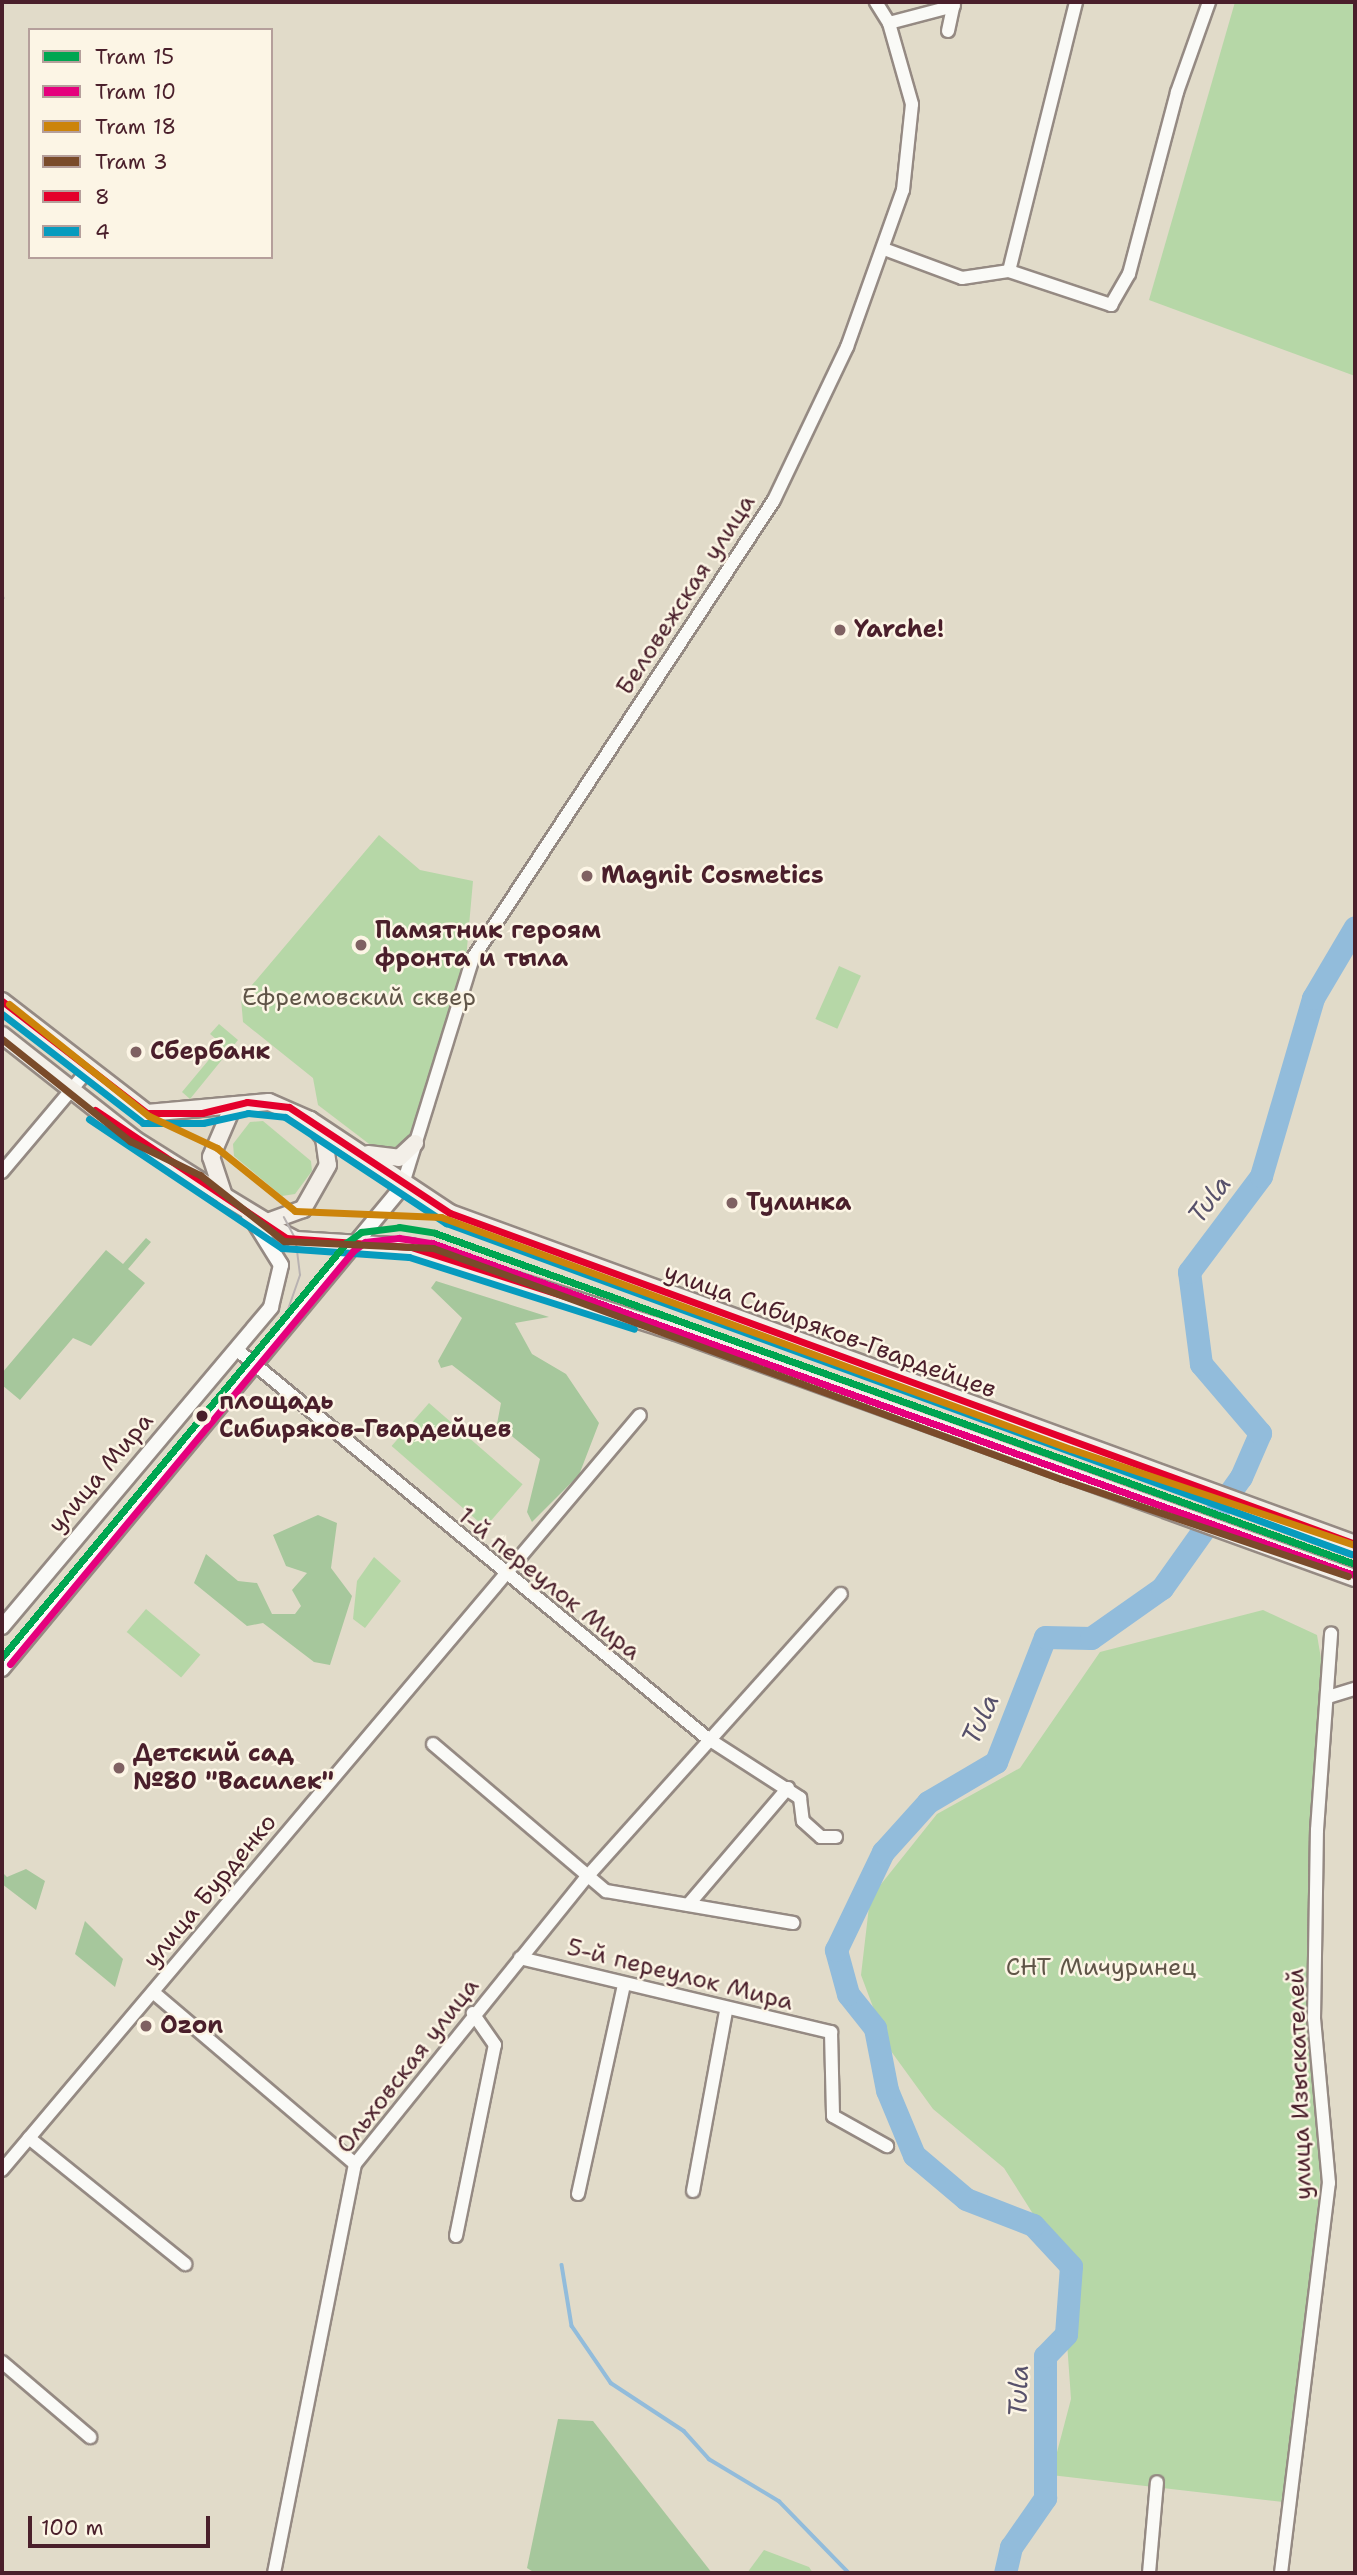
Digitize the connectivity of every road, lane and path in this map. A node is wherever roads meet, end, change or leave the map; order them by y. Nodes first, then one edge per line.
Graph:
1 (876, 2) edge
2 (1076, 2) edge
3 (1209, 2) edge
4 (954, 4) edge
5 (890, 23) junction
6 (948, 32) dead end
7 (884, 249) junction
8 (1009, 271) junction
9 (2, 1001) edge
10 (2, 1035) edge
11 (87, 1071) junction
12 (70, 1092) junction
13 (233, 1106) junction
14 (310, 1120) junction
15 (415, 1143) junction
16 (362, 1152) junction
17 (2, 1172) edge
18 (402, 1187) junction
19 (224, 1196) junction
20 (250, 1216) junction
21 (360, 1242) junction
22 (236, 1349) junction
23 (256, 1367) junction
24 (640, 1415) dead end
25 (1355, 1544) edge
26 (505, 1575) junction
27 (1355, 1578) edge
28 (841, 1594) dead end
29 (2, 1627) edge
30 (1331, 1633) dead end
31 (2, 1669) edge
32 (1355, 1689) edge
33 (1328, 1697) junction
34 (706, 1738) junction
35 (433, 1744) dead end
36 (788, 1788) junction
37 (836, 1837) dead end
38 (585, 1879) junction
39 (688, 1905) junction
40 (793, 1923) dead end
41 (520, 1958) junction
42 (624, 1985) junction
43 (153, 1992) junction
44 (726, 2011) junction
45 (473, 2013) junction
46 (29, 2138) junction
47 (887, 2146) dead end
48 (355, 2164) junction
49 (2, 2170) edge
50 (693, 2192) dead end
51 (578, 2193) dead end
52 (456, 2235) dead end
53 (185, 2264) dead end
54 (2, 2362) edge
55 (90, 2437) dead end
56 (1157, 2482) dead end
57 (274, 2573) edge
58 (1149, 2573) edge
59 (1281, 2573) edge

1 - 5 street, Беловежская улица
2 - 8 street
3 - 8 street
4 - 5 street
4 - 6 street
5 - 7 street, Беловежская улица
7 - 8 street
7 - 15 street, Беловежская улица
9 - 11 main road
10 - 12 main road
11 - 12 street
11 - 13 main road
12 - 17 street
12 - 19 main road
13 - 14 main road
13 - 19 main road
14 - 16 main road, улица Сибиряков-Гвардейцев
14 - 20 main road
15 - 16 main road
15 - 18 street, Беловежская улица
16 - 18 main road, улица Сибиряков-Гвардейцев
18 - 21 street, улица Мира
18 - 25 main road, улица Сибиряков-Гвардейцев
19 - 20 main road
20 - 21 main road
20 - 22 street
21 - 23 street, улица Мира
21 - 27 main road
22 - 23 street, 1-й переулок Мира
22 - 29 street, улица Мира
23 - 26 street, 1-й переулок Мира
23 - 31 street, улица Мира
24 - 26 street, улица Бурденко
26 - 34 street, 1-й переулок Мира
26 - 43 street, улица Бурденко
28 - 34 street, Ольховская улица
30 - 33 street, улица Изыскателей
32 - 33 street
33 - 59 street, улица Изыскателей
34 - 36 street, 1-й переулок Мира
34 - 38 street, Ольховская улица
35 - 38 street
36 - 37 street
36 - 39 street
38 - 39 street
38 - 41 street, Ольховская улица
39 - 40 street
41 - 42 street, 5-й переулок Мира
41 - 45 street, Ольховская улица
42 - 44 street, 5-й переулок Мира
42 - 51 street
43 - 46 street, улица Бурденко
43 - 48 street
44 - 47 street, 5-й переулок Мира
44 - 50 street
45 - 48 street, Ольховская улица
45 - 52 street
46 - 49 street, улица Бурденко
46 - 53 street
48 - 57 street, Ольховская улица
54 - 55 street
56 - 58 street

